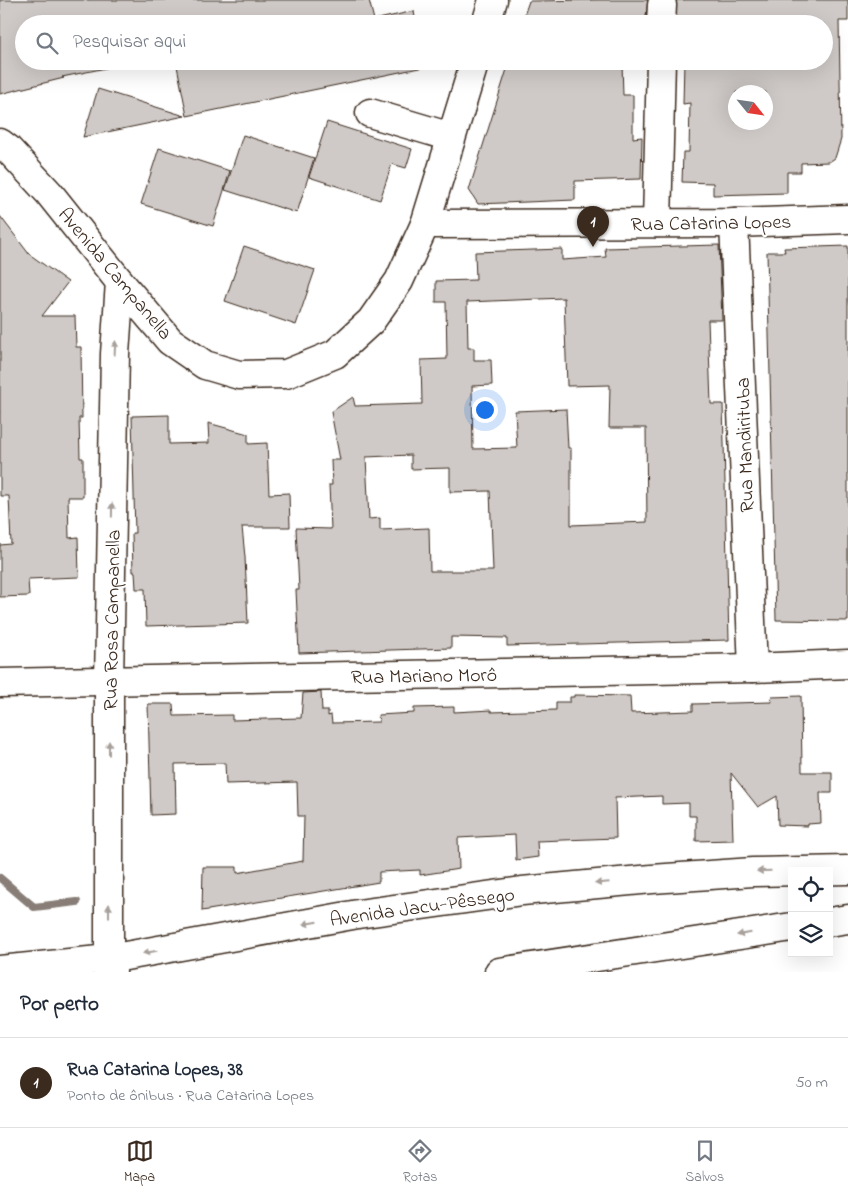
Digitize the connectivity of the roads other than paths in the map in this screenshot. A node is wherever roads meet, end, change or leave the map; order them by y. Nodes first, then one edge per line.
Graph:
1 (493, 0) edge
2 (489, 15) edge
3 (471, 70) edge
4 (661, 70) edge
5 (370, 112) dead end
6 (451, 137) junction
7 (0, 143) edge
8 (848, 219) edge
9 (657, 223) junction
10 (734, 223) junction
11 (425, 224) junction
12 (120, 282) junction
13 (848, 664) edge
14 (753, 668) junction
15 (109, 681) junction
16 (0, 683) edge
17 (848, 870) edge
18 (788, 928) edge
19 (110, 966) edge
20 (0, 970) edge
21 (499, 972) edge

1 - 2 main road
3 - 6 main road, Avenida Campanella
4 - 9 main road
5 - 6 main road
6 - 11 main road, Avenida Campanella
7 - 12 main road, Avenida Campanella
8 - 10 main road, Rua Catarina Lopes
9 - 10 main road, Rua Catarina Lopes
9 - 11 main road, Rua Catarina Lopes
10 - 14 main road, Rua Mandirituba
11 - 12 main road, Avenida Campanella
15 -> 12 main road, Rua Rosa Campanella
13 - 14 main road, Rua Mariano Morô
14 - 15 main road, Rua Mariano Morô
15 - 16 main road, Rua Mariano Morô
19 -> 15 main road, Rua Rosa Campanella
17 -> 19 main road, Avenida Jacu-Pêssego
18 -> 21 main road
19 - 20 main road, Avenida Jacu-Pêssego

